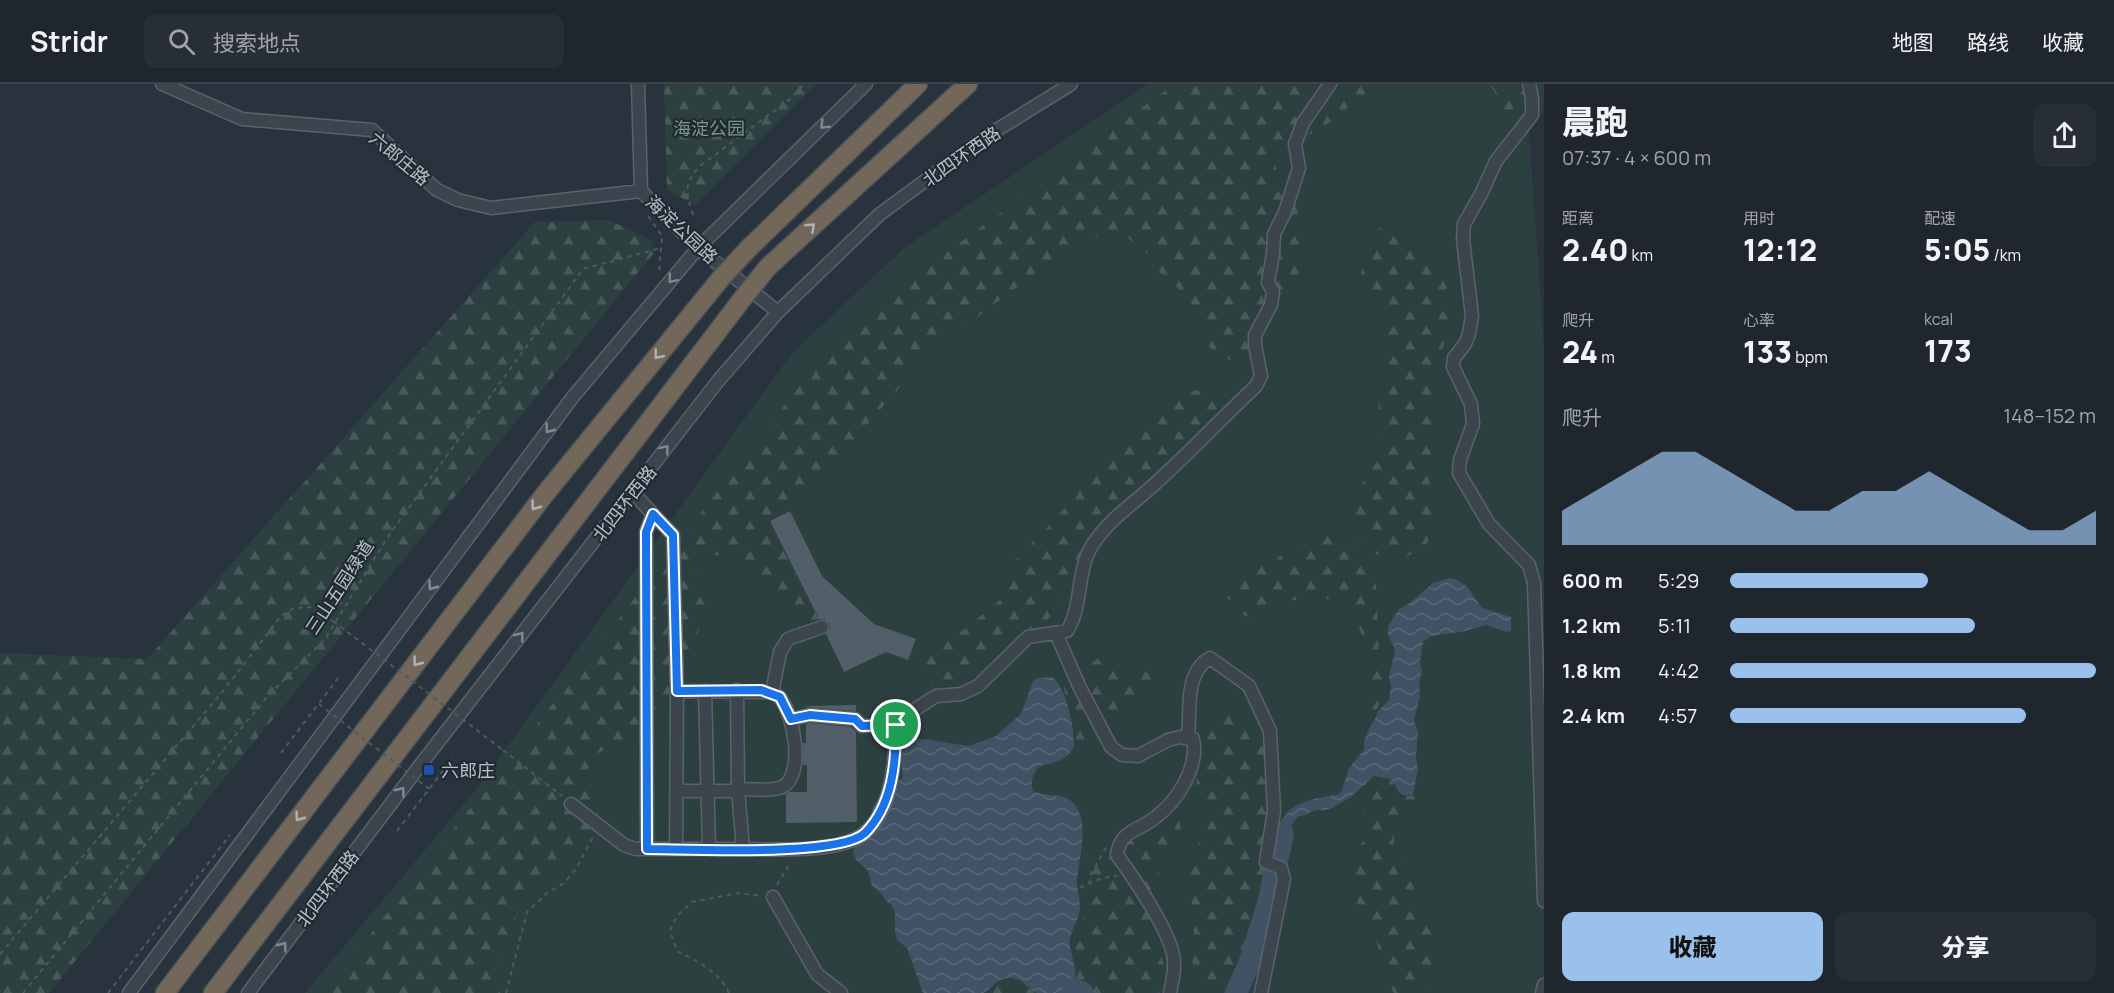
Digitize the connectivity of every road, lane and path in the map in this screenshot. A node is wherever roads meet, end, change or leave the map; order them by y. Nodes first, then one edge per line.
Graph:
1 (162, 84) edge
2 (638, 84) edge
3 (804, 84) edge
4 (866, 84) edge
5 (918, 84) edge
6 (968, 84) edge
7 (1071, 84) edge
8 (1330, 84) edge
9 (1529, 84) edge
10 (640, 191) junction
11 (693, 215) dead end
12 (698, 248) junction
13 (658, 282) dead end
14 (778, 312) junction
15 (632, 492) junction
16 (653, 514) junction
17 (822, 627) dead end
18 (1056, 633) junction
19 (339, 677) dead end
20 (737, 690) junction
21 (677, 691) junction
22 (705, 691) junction
23 (772, 693) junction
24 (319, 704) junction
25 (791, 719) junction
26 (896, 725) junction
27 (1188, 740) junction
28 (281, 753) dead end
29 (452, 759) dead end
30 (429, 789) junction
31 (677, 789) junction
32 (738, 789) junction
33 (707, 791) junction
34 (571, 804) joint
35 (599, 825) junction
36 (397, 831) dead end
37 (1118, 845) junction
38 (647, 849) junction
39 (676, 849) junction
40 (709, 849) junction
41 (743, 849) junction
42 (793, 849) junction
43 (1132, 876) junction
44 (1089, 884) junction
45 (1053, 888) dead end
46 (773, 897) junction
47 (1544, 901) edge
48 (0, 954) edge
49 (1544, 985) edge
50 (23, 993) edge
51 (128, 993) edge
52 (165, 993) edge
53 (213, 993) edge
54 (248, 993) edge
55 (506, 993) edge
56 (729, 993) edge
57 (841, 993) edge
58 (1170, 993) edge
59 (1261, 993) edge
60 (1542, 993) edge

1 - 10 street, 六郎庄路
2 - 10 street, 海淀公园路
3 - 11 path
4 -> 12 street
5 -> 52 highway, bridge
53 -> 6 highway, 北四环西路, bridge
7 - 14 street, 北四环西路
8 - 18 street
9 - 47 street
10 - 12 street, 海淀公园路
12 - 14 street, 海淀公园路
12 -> 51 street
13 - 50 path, 三山五园绿道
15 -> 14 street, 北四环西路
15 - 16 street
54 -> 15 street, 北四环西路
16 - 21 street
16 - 38 street
17 - 23 street
18 - 26 street
18 - 27 street
19 - 24 path
20 - 22 street
20 - 23 street
20 - 32 street
21 - 22 street
21 - 31 street
22 - 33 street
23 - 25 street
24 - 28 path
24 - 30 path, bridge
25 - 26 street
25 - 32 street
26 - 42 street
27 - 37 street
27 - 59 street
29 - 30 path
30 - 36 path
31 - 33 street
31 - 39 street
32 - 33 street
32 - 41 street
33 - 40 street
34 - 35 street
34 - 48 path, bridge
35 - 38 street
35 - 55 path
37 - 43 street
37 - 44 path
38 - 39 street
39 - 40 street
40 - 41 street
41 - 42 street
42 - 46 path
43 - 44 path
43 - 58 street
44 - 45 path
46 - 56 path
46 - 57 street
49 - 60 street

